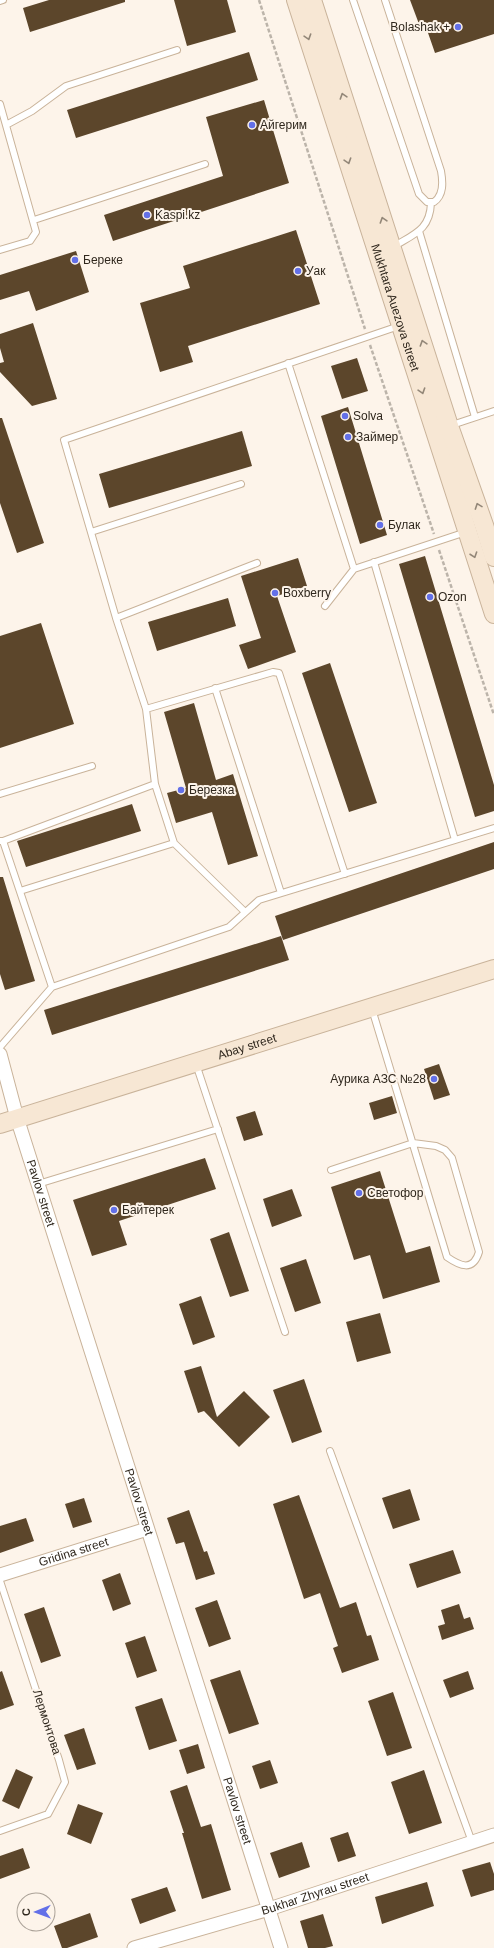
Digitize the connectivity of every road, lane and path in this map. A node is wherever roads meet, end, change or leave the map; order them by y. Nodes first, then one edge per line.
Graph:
1 (3, 0) edge
2 (259, 0) edge
3 (296, 0) edge
4 (312, 0) edge
5 (353, 0) edge
6 (385, 0) edge
7 (0, 1) edge
8 (177, 50) dead end
9 (0, 104) edge
10 (6, 125) junction
11 (206, 164) dead end
12 (431, 203) junction
13 (34, 220) junction
14 (419, 231) junction
15 (392, 248) junction
16 (0, 250) edge
17 (401, 326) junction
18 (368, 336) junction
19 (288, 362) junction
20 (494, 411) edge
21 (475, 417) junction
22 (442, 428) junction
23 (241, 484) dead end
24 (476, 528) junction
25 (91, 532) junction
26 (436, 542) junction
27 (494, 557) edge
28 (374, 562) junction
29 (257, 563) dead end
30 (354, 569) junction
31 (326, 606) dead end
32 (494, 614) edge
33 (116, 618) junction
34 (215, 688) junction
35 (146, 709) junction
36 (494, 715) edge
37 (92, 766) dead end
38 (155, 784) junction
39 (0, 794) edge
40 (494, 828) edge
41 (455, 840) junction
42 (1, 841) edge
43 (174, 843) junction
44 (345, 874) junction
45 (20, 891) junction
46 (281, 893) junction
47 (245, 912) junction
48 (494, 969) edge
49 (52, 987) junction
50 (371, 1007) junction
51 (0, 1047) edge
52 (0, 1054) edge
53 (195, 1062) junction
54 (17, 1118) junction
55 (0, 1124) edge
56 (218, 1129) junction
57 (413, 1143) junction
58 (331, 1170) dead end
59 (38, 1184) junction
60 (285, 1332) dead end
61 (330, 1451) dead end
62 (147, 1529) junction
63 (0, 1575) edge
64 (0, 1581) edge
65 (0, 1831) edge
66 (494, 1835) edge
67 (472, 1842) junction
68 (269, 1909) junction
69 (134, 1948) edge
70 (281, 1948) edge

1 - 7 lane
2 - 18 path
3 -> 17 main road, Mukhtara Auezova street
15 -> 4 main road, Mukhtara Auezova street
5 - 12 lane
6 - 12 lane
8 - 10 lane
9 - 10 lane
10 - 13 lane
11 - 13 lane
12 - 14 lane
13 - 16 lane
14 - 15 lane
14 - 21 lane
22 -> 15 main road, Mukhtara Auezova street
17 - 18 lane
17 -> 22 main road, Mukhtara Auezova street
18 - 19 lane
18 - 26 path
19 - 25 lane
19 - 30 lane
20 - 21 lane
21 - 22 lane
22 - 24 main road, Mukhtara Auezova street
23 - 25 lane
24 - 26 lane
24 - 27 main road, Mukhtara Auezova street
24 -> 32 main road, Mukhtara Auezova street
25 - 33 lane
26 - 28 lane
26 - 36 path
28 - 30 lane
28 - 41 lane
29 - 33 lane
30 - 31 lane
33 - 35 lane
34 - 35 lane
34 - 44 lane
34 - 46 lane
35 - 38 lane
37 - 39 lane
38 - 42 lane
38 - 43 lane
40 - 41 lane
41 - 44 lane
42 - 45 lane
43 - 45 lane
43 - 47 lane
44 - 46 lane
45 - 49 lane
46 - 47 lane
47 - 49 lane
48 - 50 main road, Abay street
49 - 51 lane
50 - 53 main road, Abay street
50 - 57 lane
52 - 54 street, Pavlov street
53 - 54 main road, Abay street
53 - 56 lane
54 - 55 main road, Abay street
54 - 59 street, Pavlov street
56 - 59 lane
56 - 60 lane
57 - 57 lane
57 - 58 lane
59 - 62 street, Pavlov street
61 - 67 lane
62 - 63 street, Gridina street
62 - 68 street, Pavlov street
64 - 65 lane, Лермонтова
66 - 67 street, Bukhar Zhyrau street
67 - 68 street, Bukhar Zhyrau street
68 - 69 street, Bukhar Zhyrau street
68 - 70 street, Pavlov street

